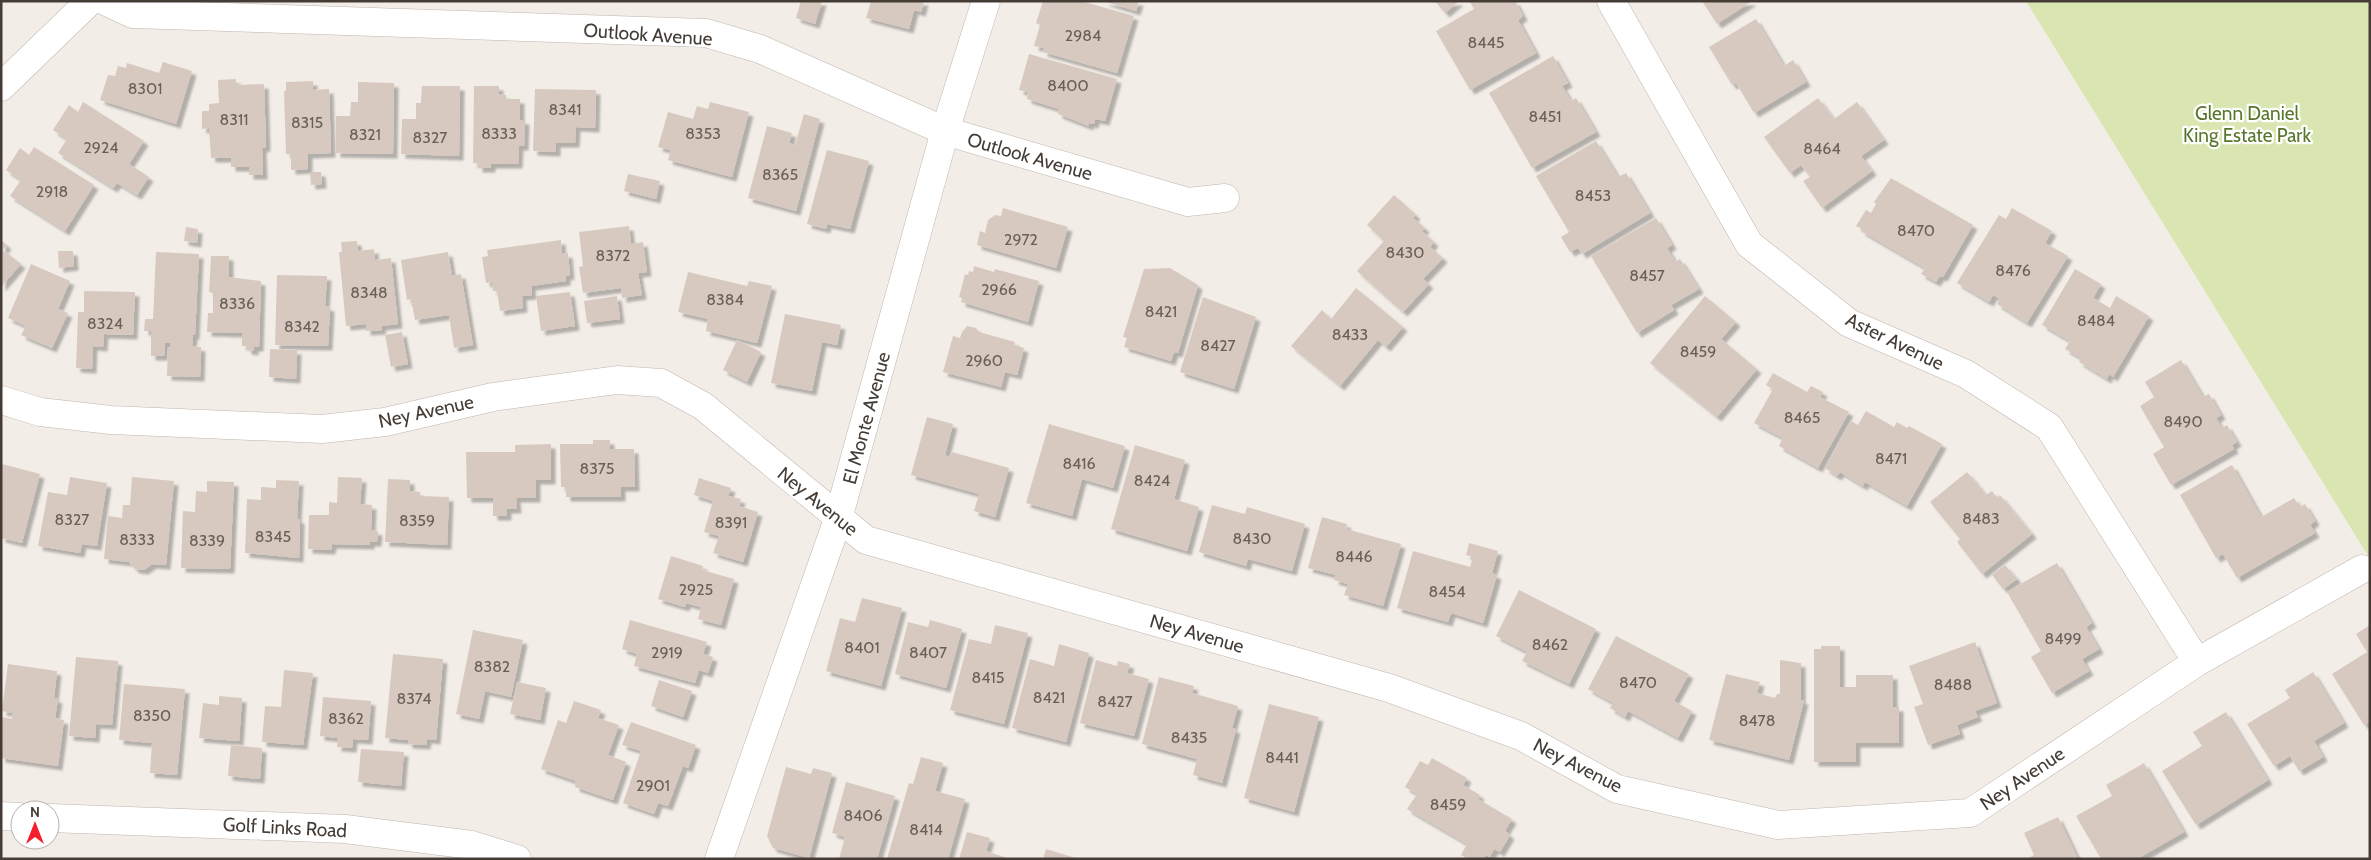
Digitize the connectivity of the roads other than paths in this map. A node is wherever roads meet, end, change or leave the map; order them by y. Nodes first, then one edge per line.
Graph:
1 (90, 1) edge
2 (106, 1) edge
3 (986, 1) edge
4 (1611, 1) edge
5 (1, 87) edge
6 (945, 131) junction
7 (1225, 198) dead end
8 (1, 400) edge
9 (838, 519) junction
10 (2362, 569) dead end
11 (2197, 662) junction
12 (60, 818) edge
13 (518, 859) edge
14 (719, 859) edge

1 - 5 street
2 - 6 street, Outlook Avenue
3 - 6 street, El Monte Avenue
4 - 11 street, Aster Avenue
6 - 7 street, Outlook Avenue
6 - 9 street, El Monte Avenue
8 - 9 street, Ney Avenue
9 - 11 street, Ney Avenue
9 - 14 street, El Monte Avenue
10 - 11 street, Ney Avenue
12 - 13 street, Golf Links Road

